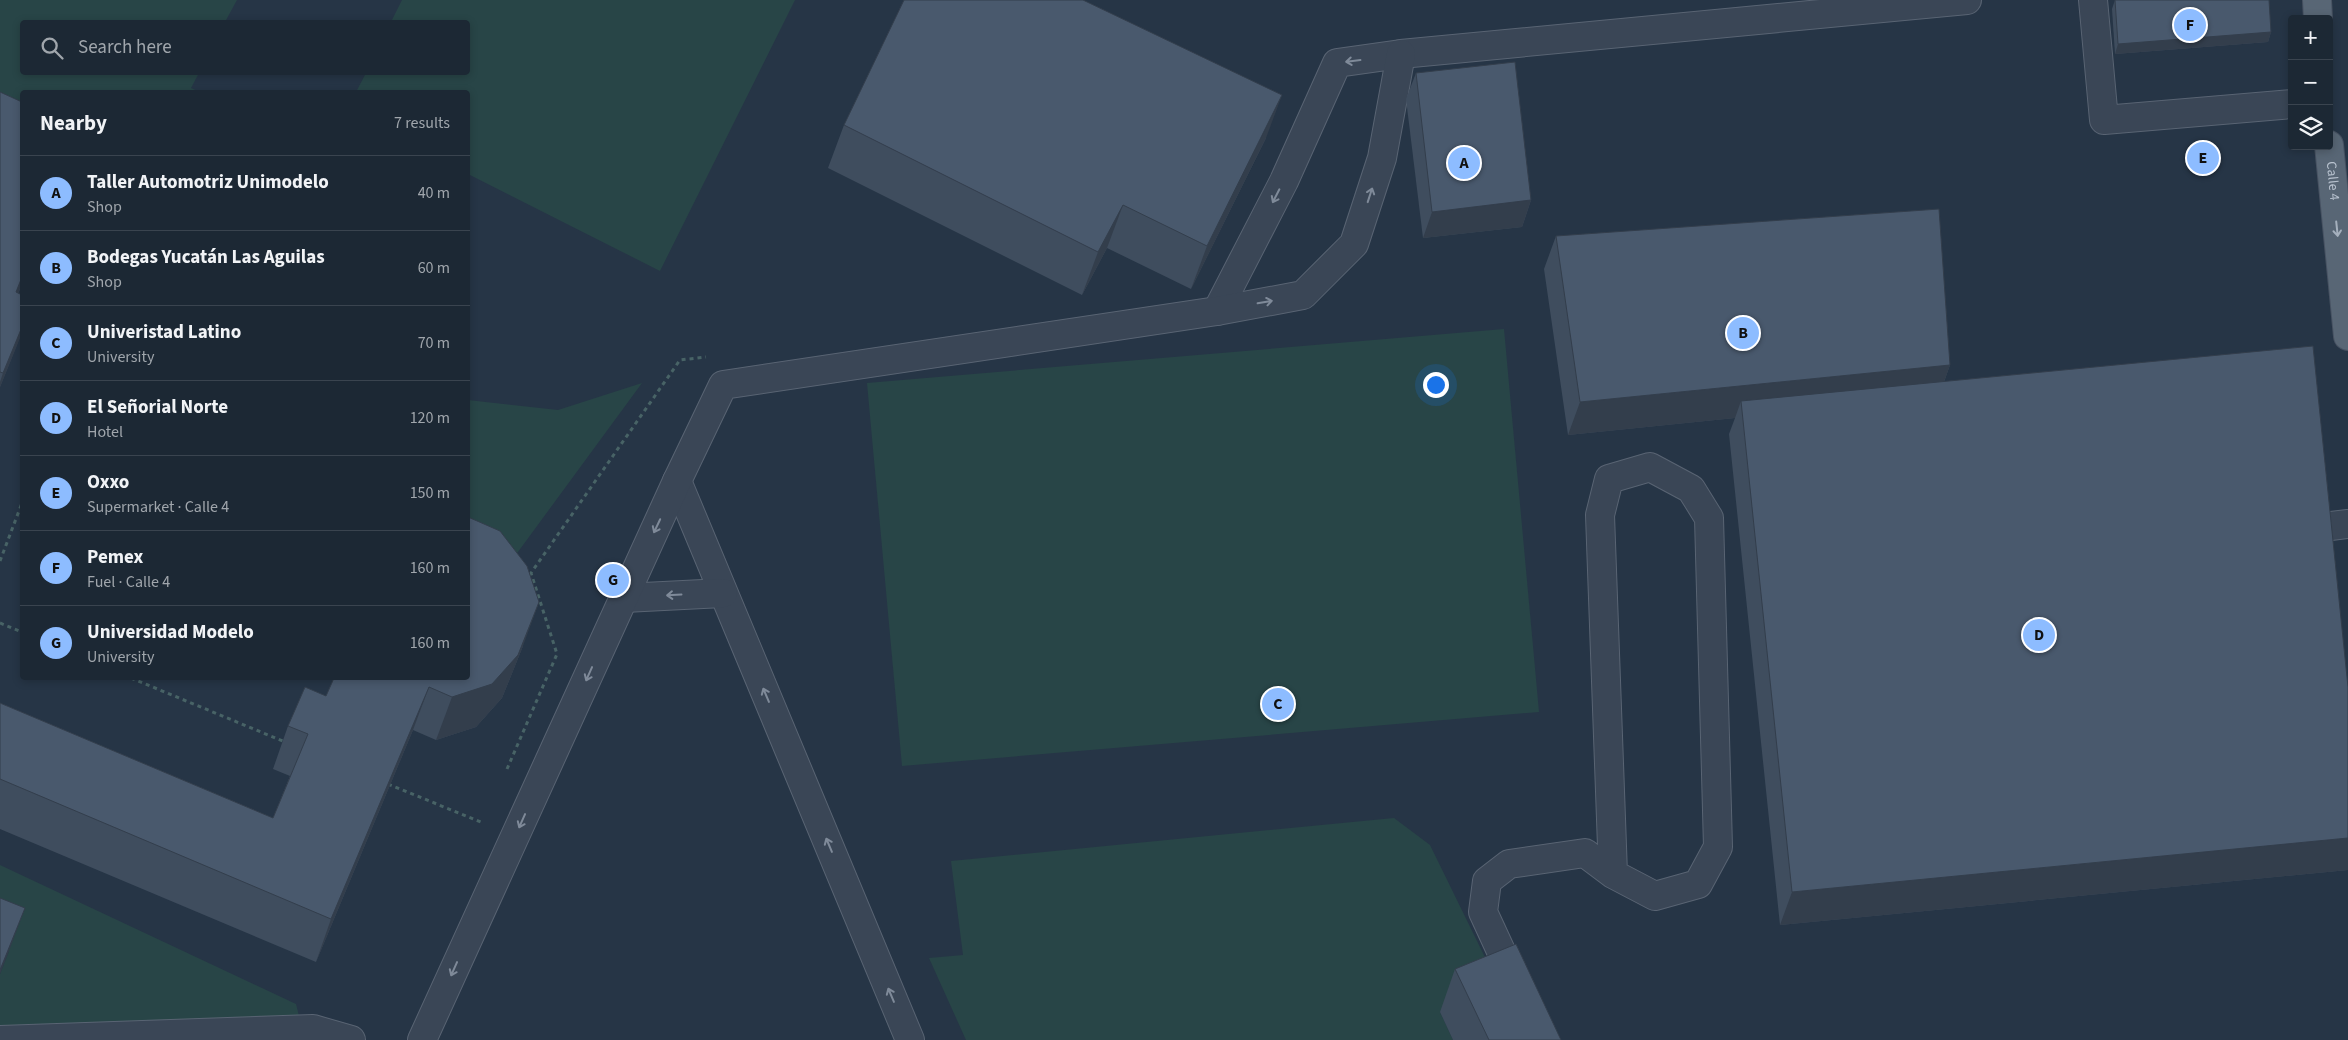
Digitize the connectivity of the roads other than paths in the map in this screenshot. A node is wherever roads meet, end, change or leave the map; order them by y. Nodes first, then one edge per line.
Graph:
1 (1967, 0) edge
2 (2093, 0) edge
3 (2317, 0) edge
4 (2318, 15) edge
5 (1401, 54) junction
6 (2288, 104) edge
7 (2329, 150) edge
8 (1217, 311) junction
9 (2348, 336) edge
10 (677, 481) junction
11 (2348, 524) edge
12 (2291, 560) edge
13 (723, 593) junction
14 (624, 598) junction
15 (1613, 874) junction
16 (0, 1040) edge
17 (351, 1040) edge
18 (422, 1040) edge
19 (910, 1040) edge
20 (1542, 1040) edge

1 - 5 lane
2 - 6 lane
3 - 4 main road
5 -> 8 lane
8 -> 5 lane
7 -> 9 main road, Calle 4
8 - 10 lane
10 - 13 lane
10 -> 14 lane
11 - 12 lane
13 -> 14 lane
19 -> 13 lane
14 -> 18 lane
15 - 15 lane
15 - 20 lane
16 - 17 lane

